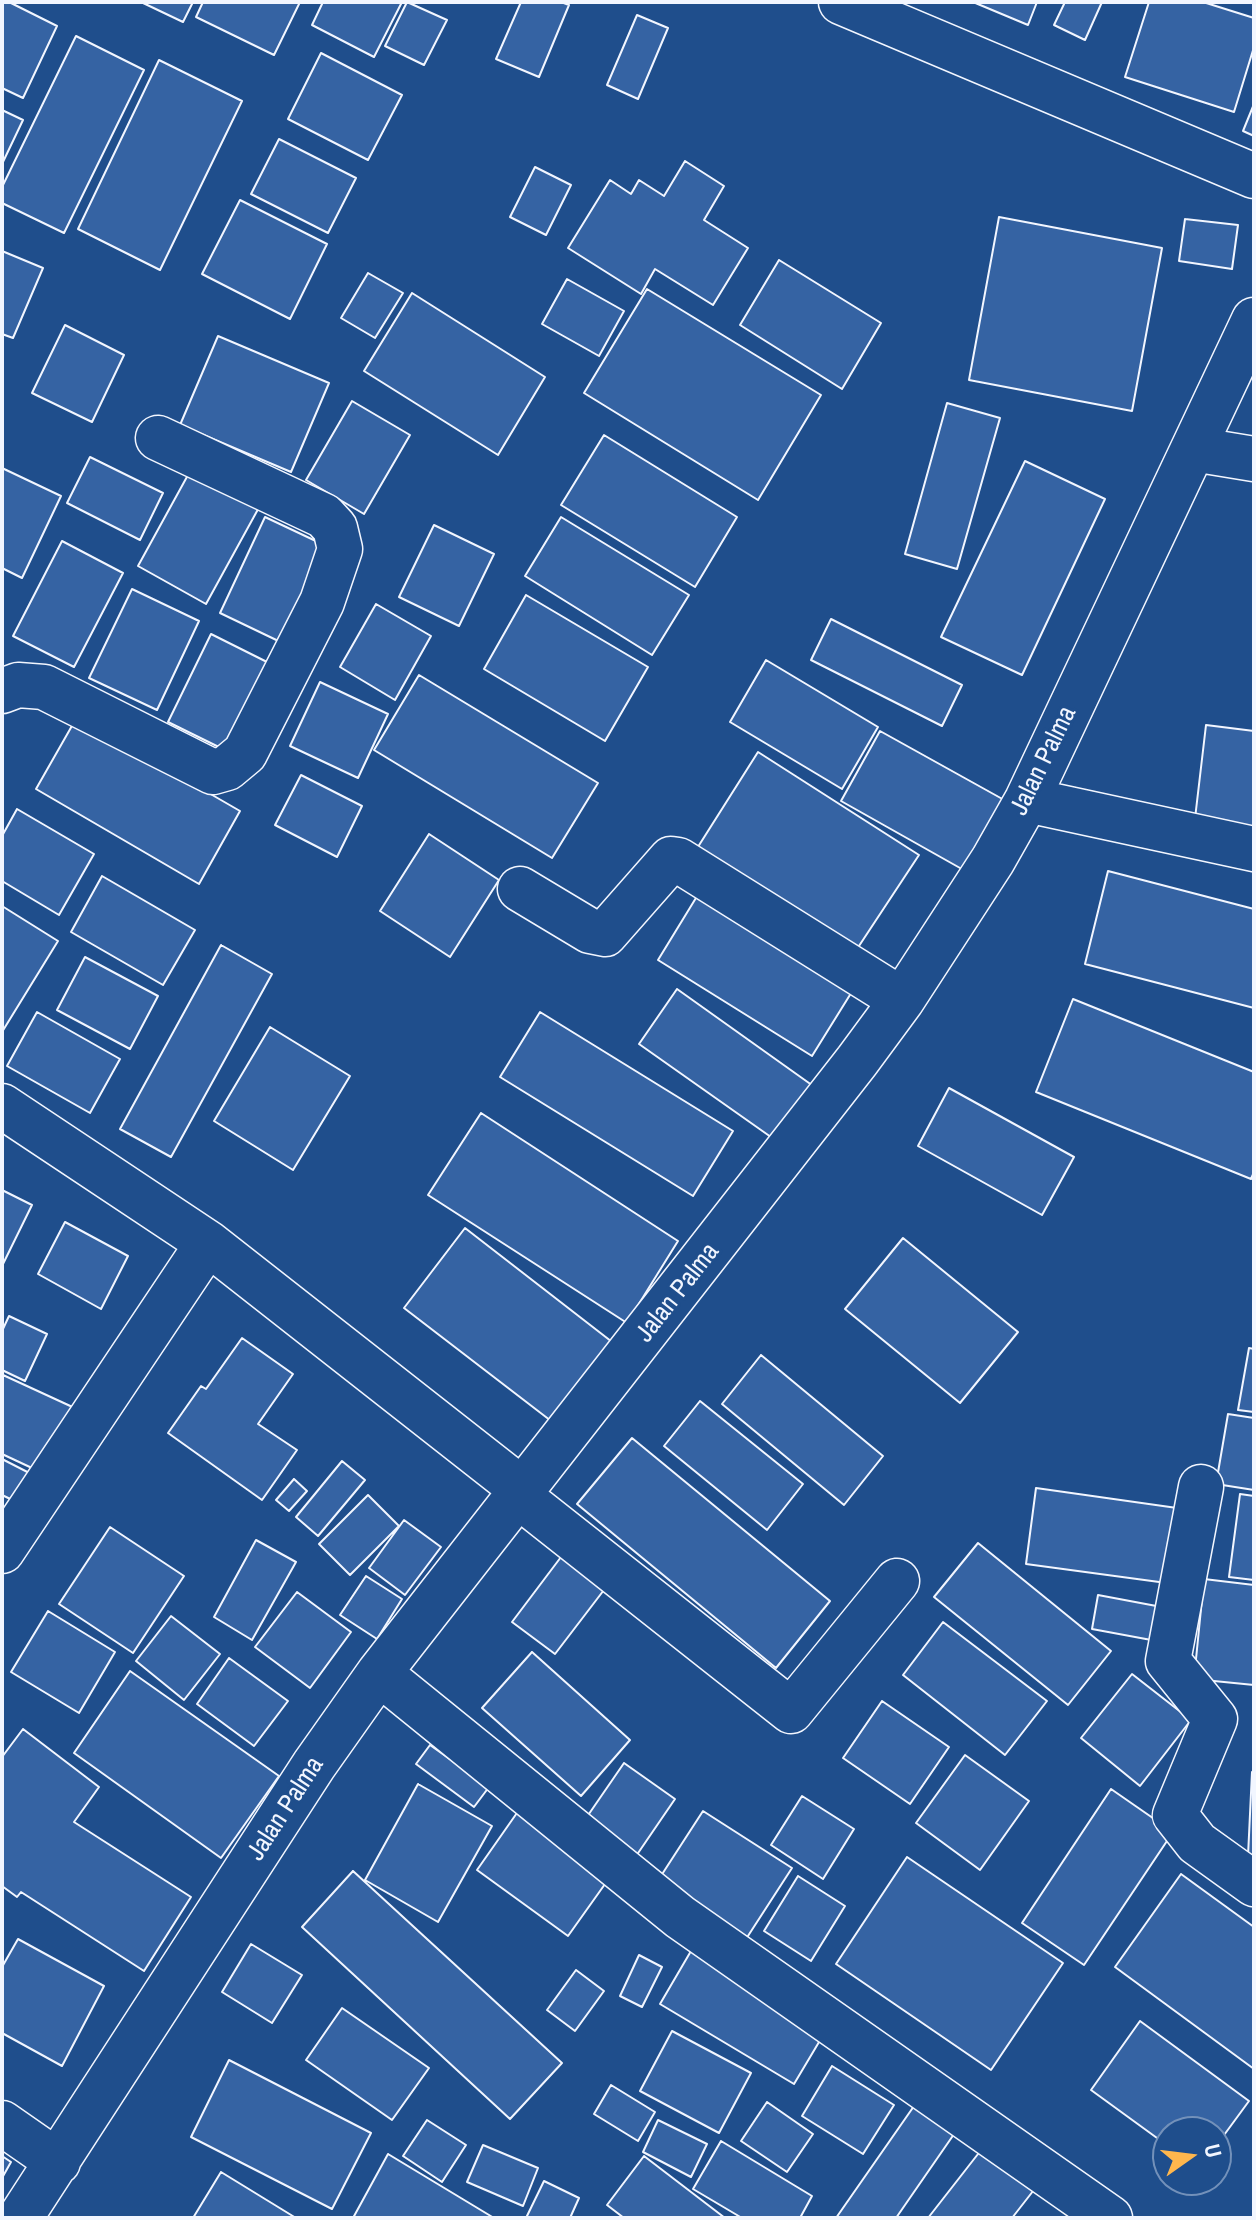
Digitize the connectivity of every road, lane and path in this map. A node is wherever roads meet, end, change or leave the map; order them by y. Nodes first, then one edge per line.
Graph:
1 (841, 2) edge
2 (1254, 176) edge
3 (1254, 320) edge
4 (158, 438) dead end
5 (1193, 449) junction
6 (1254, 459) edge
7 (2, 691) edge
8 (1027, 800) junction
9 (1254, 849) edge
10 (520, 889) dead end
11 (902, 1000) junction
12 (2, 1106) edge
13 (208, 1243) junction
14 (1201, 1487) dead end
15 (522, 1494) junction
16 (2, 1551) edge
17 (897, 1581) dead end
18 (379, 1673) junction
19 (1254, 1884) edge
20 (2, 2123) edge
21 (58, 2162) junction
22 (20, 2218) edge
23 (1110, 2218) edge

1 - 2 street
3 - 5 street, Jalan Palma
4 - 7 street
5 - 6 street
5 - 8 street, Jalan Palma
8 - 9 street
8 - 11 street, Jalan Palma
10 - 11 street
11 - 15 street, Jalan Palma
12 - 13 street
13 - 15 street
13 - 16 street
14 - 19 street
15 - 17 street
15 - 18 street, Jalan Palma
18 - 21 street, Jalan Palma
18 - 23 street
20 - 21 street
21 - 22 street, Jalan Palma

